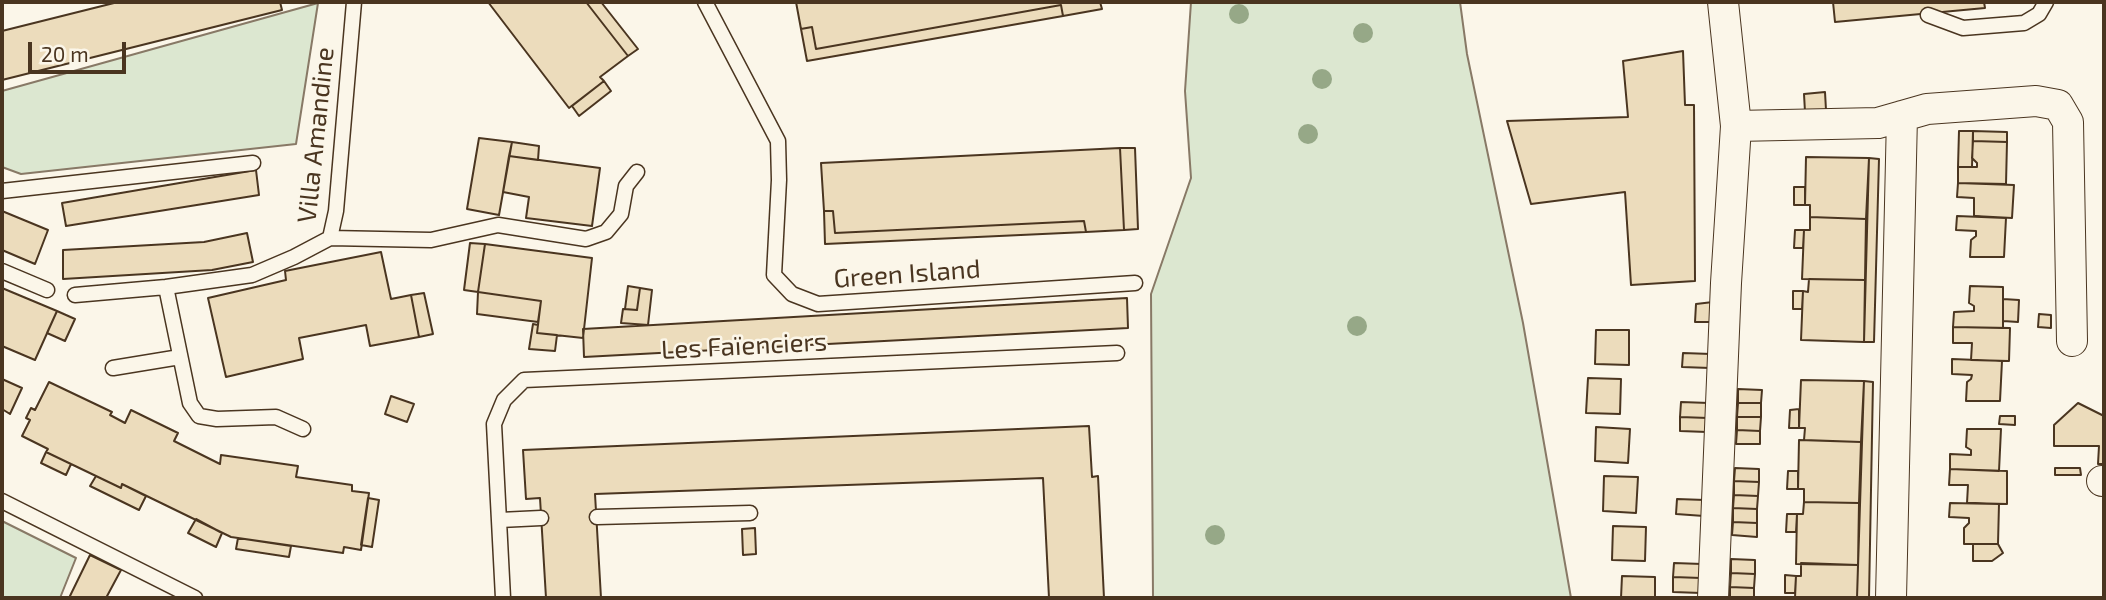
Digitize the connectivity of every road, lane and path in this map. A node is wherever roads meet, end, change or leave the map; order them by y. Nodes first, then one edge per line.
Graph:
1 (354, 2) edge
2 (705, 2) edge
3 (1723, 2) edge
4 (2046, 2) edge
5 (1928, 15) dead end
6 (1902, 116) junction
7 (1735, 126) junction
8 (253, 163) dead end
9 (637, 172) dead end
10 (2, 191) edge
11 (330, 238) junction
12 (2, 271) edge
13 (1135, 283) dead end
14 (166, 288) junction
15 (47, 290) dead end
16 (75, 295) dead end
17 (2072, 341) dead end
18 (1117, 353) dead end
19 (180, 357) junction
20 (113, 368) dead end
21 (303, 429) dead end
22 (2, 501) edge
23 (750, 513) dead end
24 (597, 517) dead end
25 (541, 518) dead end
26 (500, 520) junction
27 (195, 598) edge
28 (503, 598) edge
29 (1713, 598) edge
30 (1891, 598) edge

1 - 11 lane, Villa Amandine
2 - 13 lane, Green Island
3 - 7 street
4 - 5 lane
6 - 7 street
6 - 17 street
6 - 30 street
7 - 29 street
8 - 10 lane
9 - 11 lane
11 - 14 lane, Villa Amandine
12 - 15 lane
14 - 16 lane, Villa Amandine
14 - 19 lane
18 - 26 lane, Les Faïenciers
19 - 20 lane
19 - 21 lane
22 - 27 lane
23 - 24 lane
25 - 26 lane
26 - 28 lane, Les Faïenciers

